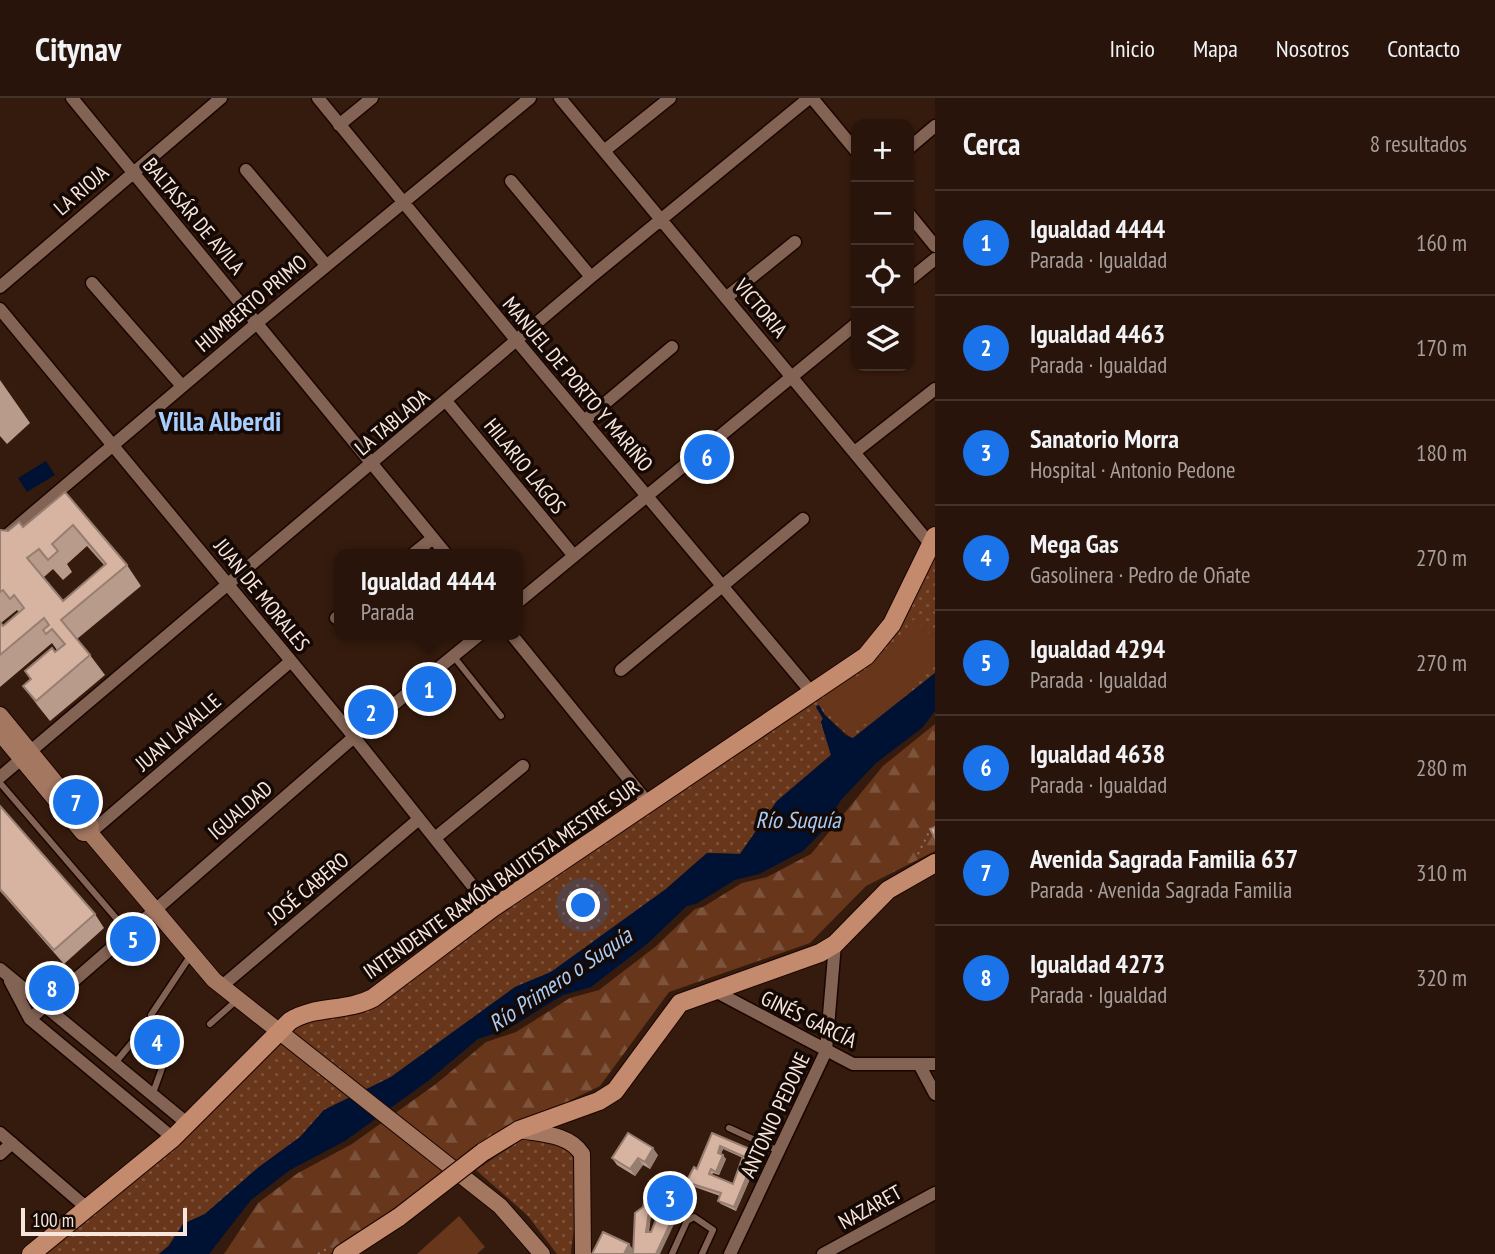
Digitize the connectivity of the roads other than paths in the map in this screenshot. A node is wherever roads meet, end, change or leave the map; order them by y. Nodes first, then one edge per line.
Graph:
1 (221, 98) edge
2 (318, 98) edge
3 (372, 98) edge
4 (530, 98) edge
5 (560, 98) edge
6 (670, 98) edge
7 (811, 98) edge
8 (75, 99) edge
9 (339, 125) junction
10 (935, 126) edge
11 (914, 144) edge
12 (851, 145) edge
13 (604, 151) junction
14 (246, 170) dead end
15 (132, 171) junction
16 (511, 181) dead end
17 (403, 201) junction
18 (661, 219) junction
19 (914, 220) edge
20 (795, 242) dead end
21 (935, 246) edge
22 (935, 259) edge
23 (326, 265) junction
24 (592, 277) junction
25 (914, 277) edge
26 (92, 283) dead end
27 (0, 287) edge
28 (727, 297) junction
29 (0, 309) edge
30 (257, 323) junction
31 (851, 328) edge
32 (517, 341) junction
33 (672, 347) dead end
34 (793, 376) junction
35 (182, 386) junction
36 (935, 389) edge
37 (446, 401) junction
38 (584, 421) junction
39 (114, 446) junction
40 (856, 452) junction
41 (372, 464) junction
42 (647, 496) junction
43 (803, 519) dead end
44 (433, 538) junction
45 (0, 541) edge
46 (933, 541) edge
47 (419, 549) edge
48 (442, 549) edge
49 (574, 556) junction
50 (228, 584) junction
51 (722, 586) junction
52 (523, 598) edge
53 (474, 640) edge
54 (516, 640) edge
55 (454, 657) junction
56 (291, 661) junction
57 (621, 670) dead end
58 (812, 693) junction
59 (0, 715) edge
60 (500, 716) dead end
61 (0, 733) edge
62 (354, 737) junction
63 (25, 754) junction
64 (523, 766) dead end
65 (0, 780) edge
66 (648, 803) junction
67 (419, 819) junction
68 (90, 833) junction
69 (435, 838) junction
70 (935, 863) edge
71 (491, 909) junction
72 (154, 911) junction
73 (128, 932) junction
74 (835, 944) junction
75 (191, 955) junction
76 (2, 974) edge
77 (222, 986) junction
78 (713, 990) junction
79 (238, 999) junction
80 (44, 1005) junction
81 (151, 1015) dead end
82 (30, 1019) junction
83 (210, 1024) dead end
84 (280, 1031) junction
85 (140, 1033) dead end
86 (826, 1051) junction
87 (115, 1063) junction
88 (919, 1064) junction
89 (935, 1064) edge
90 (162, 1068) dead end
91 (935, 1094) edge
92 (153, 1095) junction
93 (188, 1124) junction
94 (729, 1128) dead end
95 (519, 1130) junction
96 (0, 1133) edge
97 (173, 1138) junction
98 (12, 1143) junction
99 (779, 1151) junction
100 (0, 1154) edge
101 (935, 1193) edge
102 (87, 1208) junction
103 (31, 1254) edge
104 (342, 1254) edge
105 (542, 1254) edge
106 (583, 1254) edge
107 (671, 1254) edge
108 (702, 1254) edge
109 (730, 1254) edge
110 (823, 1254) edge

1 - 15 street, LA RIOJA
2 - 9 street, MANUEL DE PORTO Y MARIÑO
3 - 9 street
4 - 17 street, HUMBERTO PRIMO
5 - 13 street, VICTORIA
6 - 13 street
7 - 12 street
7 - 18 street, LA TABLADA
8 - 15 street, BALTASÁR DE AVILA
9 - 17 street, MANUEL DE PORTO Y MARIÑO
10 - 11 street
13 - 18 street, VICTORIA
14 - 23 street
15 - 27 street, LA RIOJA
15 - 30 street, BALTASÁR DE AVILA
16 - 24 street
17 - 23 street, HUMBERTO PRIMO
17 - 32 street, MANUEL DE PORTO Y MARIÑO
18 - 24 street, LA TABLADA
18 - 28 street, VICTORIA
19 - 21 street
20 - 28 street
22 - 25 street
23 - 30 street, HUMBERTO PRIMO
24 - 32 street, LA TABLADA
26 - 35 street
28 - 34 street, VICTORIA
29 - 39 street, JUAN DE MORALES
30 - 35 street, HUMBERTO PRIMO
30 - 41 street, BALTASÁR DE AVILA
31 - 34 street
32 - 37 street, LA TABLADA
32 - 38 street, MANUEL DE PORTO Y MARIÑO
33 - 38 street
34 - 40 street, VICTORIA
34 - 42 street
35 - 39 street, HUMBERTO PRIMO
36 - 40 street
37 - 41 street, LA TABLADA
37 - 49 street, HILARIO LAGOS
38 - 42 street, MANUEL DE PORTO Y MARIÑO
39 - 45 street, HUMBERTO PRIMO
39 - 50 street, JUAN DE MORALES
40 - 46 street, VICTORIA
41 - 44 street, BALTASÁR DE AVILA
41 - 50 street, LA TABLADA
42 - 49 street
42 - 51 street, MANUEL DE PORTO Y MARIÑO
43 - 51 street
44 - 47 street
44 - 48 street, BALTASÁR DE AVILA
46 - 58 main road, INTENDENTE RAMÓN BAUTISTA MESTRE SUR
49 - 52 street
50 - 56 street, JUAN DE MORALES
50 - 63 street, LA TABLADA
51 - 57 street
51 - 58 street, MANUEL DE PORTO Y MARIÑO
53 - 55 street, IGUALDAD
54 - 66 street
55 - 60 lane
55 - 62 street, IGUALDAD
56 - 62 street, JUAN DE MORALES
56 - 68 street, JUAN LAVALLE
58 - 66 main road, INTENDENTE RAMÓN BAUTISTA MESTRE SUR
59 - 63 main road
61 - 63 main road
62 - 67 street, JUAN DE MORALES
62 - 72 street, IGUALDAD
63 - 65 street, LA TABLADA
63 - 68 main road
64 - 69 street
65 - 73 lane
66 - 71 main road, INTENDENTE RAMÓN BAUTISTA MESTRE SUR
67 - 69 street, JUAN DE MORALES
67 - 77 street, JOSÉ CABERO
68 - 72 main road
69 - 71 street, JUAN DE MORALES
70 - 74 main road
71 - 84 main road, INTENDENTE RAMÓN BAUTISTA MESTRE SUR
72 - 73 street, IGUALDAD
72 - 75 main road
73 - 80 street, IGUALDAD
74 - 78 main road
74 - 86 street, ANTONIO PEDONE
75 - 77 main road
75 - 81 lane
76 - 80 street
76 - 82 street
77 - 79 main road
78 - 86 street, GINÉS GARCÍA
78 - 95 main road
79 - 83 lane
79 - 84 main road
80 - 82 street, IGUALDAD
80 - 87 street
82 - 97 street
84 - 93 main road, INTENDENTE RAMÓN BAUTISTA MESTRE SUR
84 - 105 main road
85 - 87 lane
86 - 88 street, GINÉS GARCÍA
86 - 99 street, ANTONIO PEDONE
87 - 92 street
88 - 89 street, GINÉS GARCÍA
88 - 91 street
90 - 92 lane
92 - 93 street
93 - 97 main road, INTENDENTE RAMÓN BAUTISTA MESTRE SUR
94 - 99 lane
95 - 104 main road, bridge
95 - 106 main road
96 - 98 street
97 - 102 main road, INTENDENTE RAMÓN BAUTISTA MESTRE SUR
98 - 100 street
98 - 102 street
99 - 109 street, ANTONIO PEDONE
101 - 110 street, NAZARET
102 - 103 main road, INTENDENTE RAMÓN BAUTISTA MESTRE SUR
107 - 108 lane

